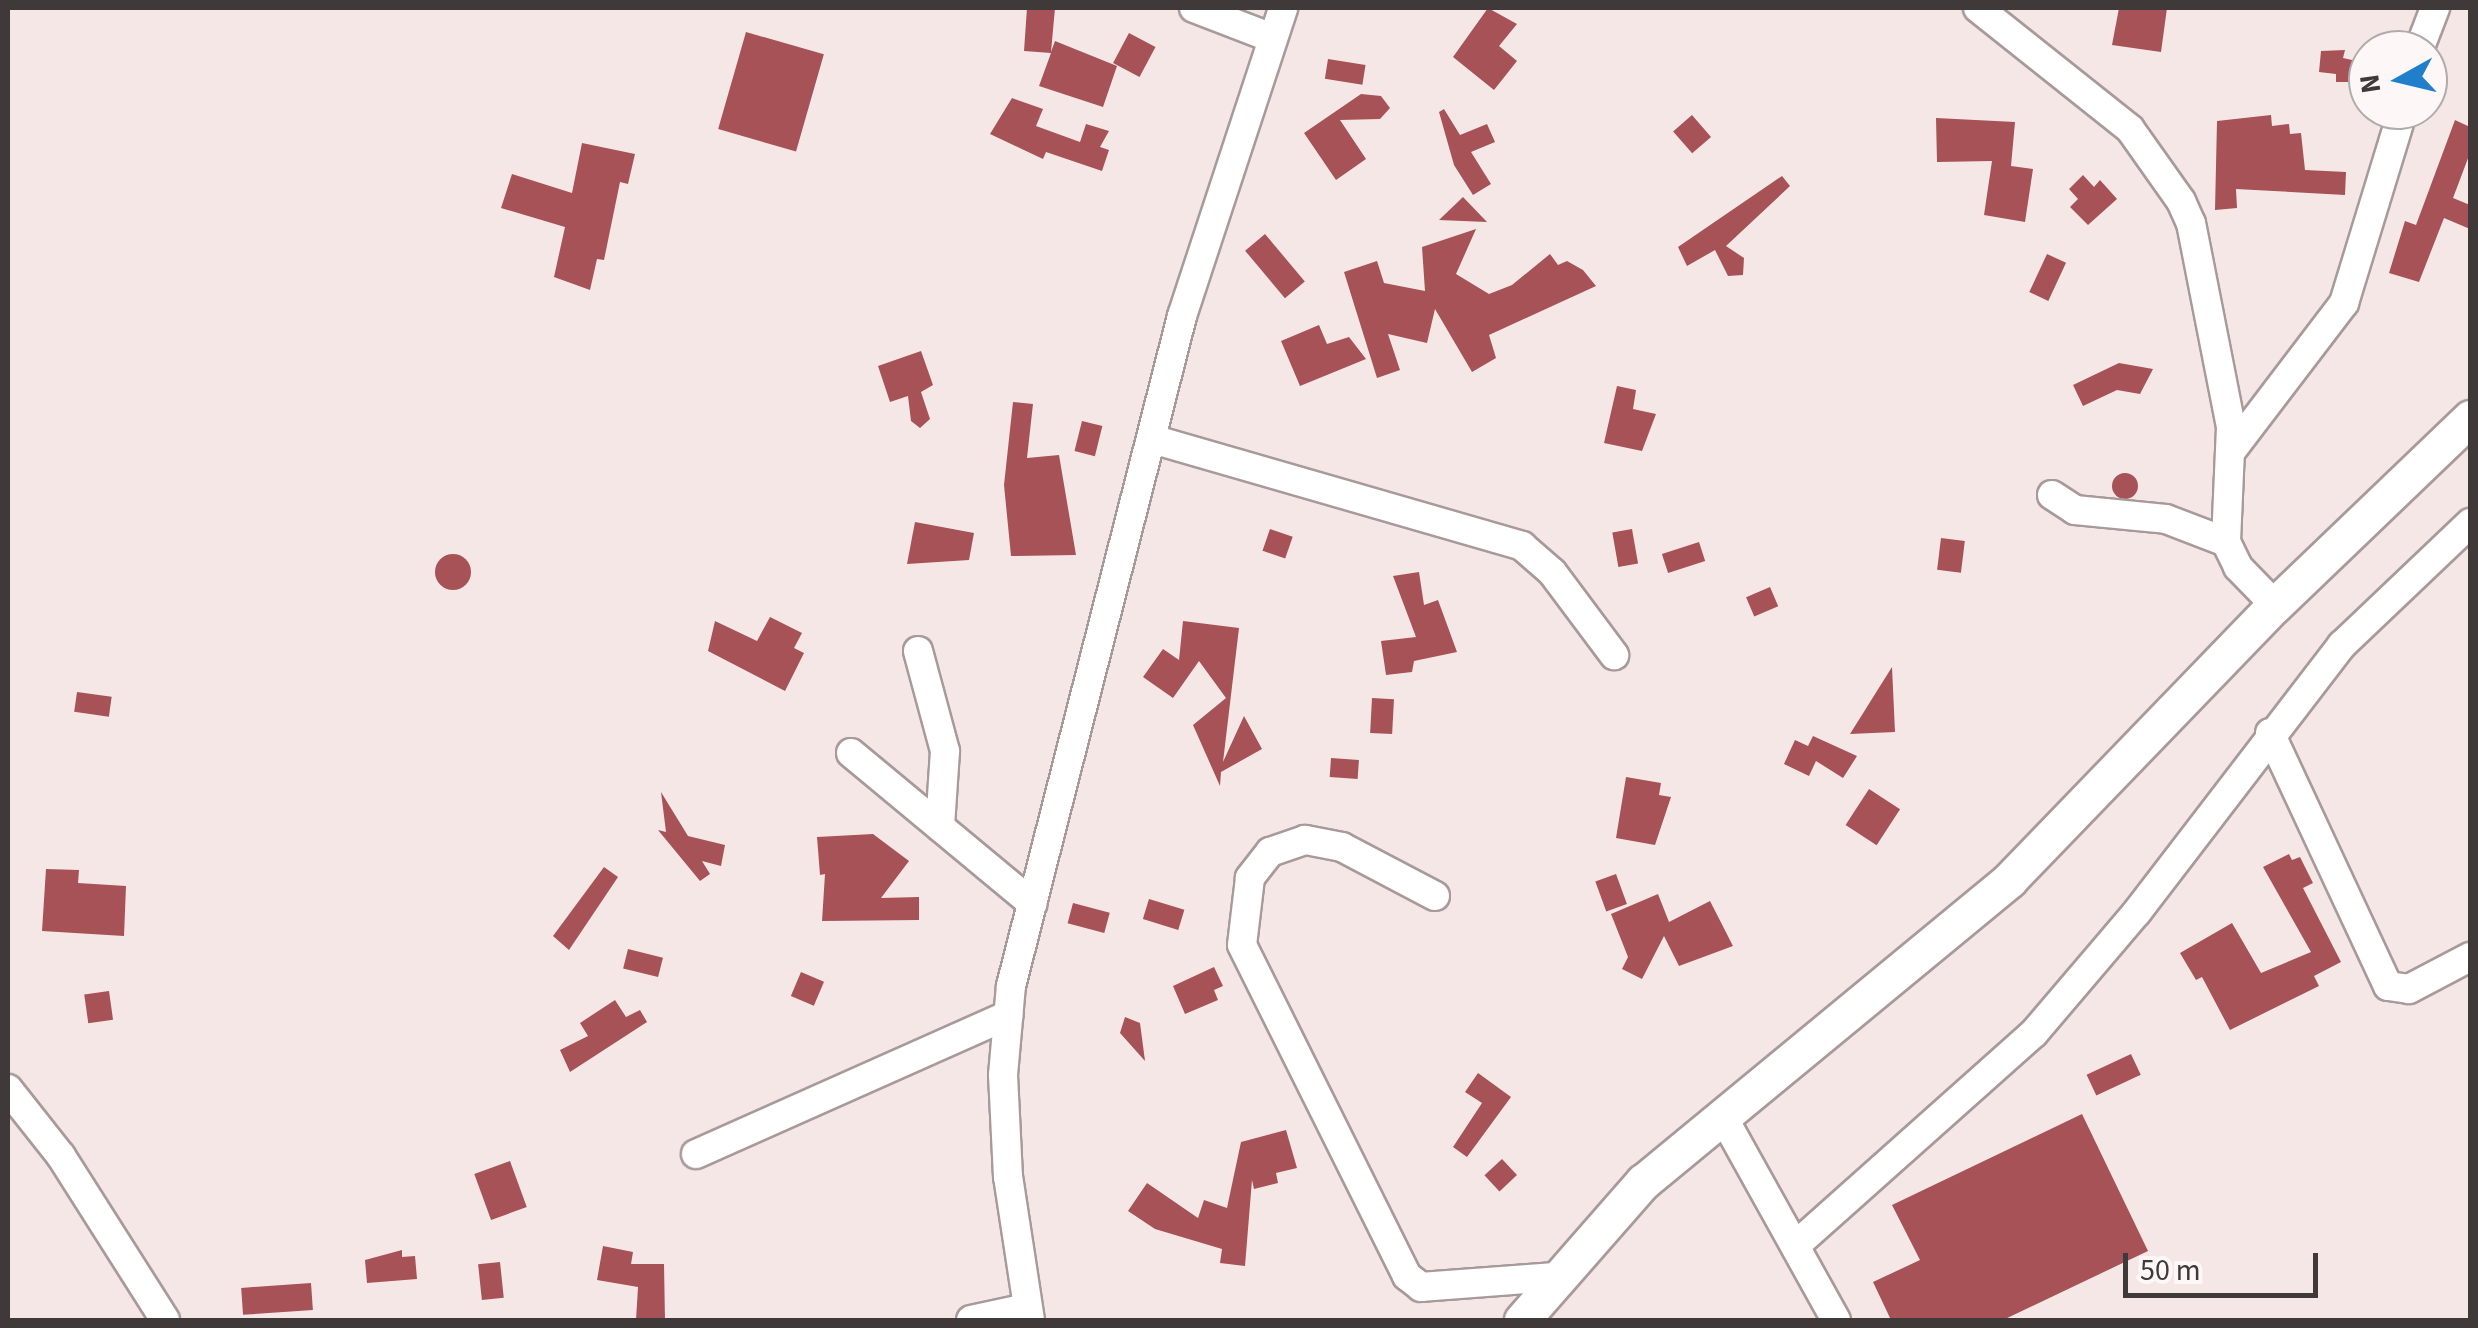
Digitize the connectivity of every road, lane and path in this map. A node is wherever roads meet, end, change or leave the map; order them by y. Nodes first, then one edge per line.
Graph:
1 (1194, 8) edge
2 (1283, 8) edge
3 (1978, 8) edge
4 (1272, 38) junction
5 (2397, 130) edge
6 (2470, 418) edge
7 (1152, 439) junction
8 (2232, 450) junction
9 (2052, 495) dead end
10 (2470, 523) edge
11 (2226, 542) junction
12 (2275, 605) junction
13 (918, 651) dead end
14 (1614, 656) dead end
15 (2270, 733) junction
16 (851, 753) dead end
17 (940, 827) junction
18 (1435, 896) dead end
19 (1032, 904) junction
20 (2470, 957) edge
21 (1008, 1015) junction
22 (8, 1089) edge
23 (1723, 1116) junction
24 (696, 1154) dead end
25 (1796, 1245) junction
26 (1554, 1277) junction
27 (1028, 1314) edge
28 (164, 1320) edge
29 (970, 1320) edge
30 (1522, 1320) edge
31 (1836, 1320) edge

1 - 4 street
2 - 4 street
3 - 8 street
4 - 7 street
5 - 8 street
6 - 12 main road
7 - 14 street
7 - 19 street
8 - 11 street
9 - 11 street
10 - 15 street
11 - 12 street
12 - 23 main road
13 - 17 street
15 - 20 street
15 - 25 street
16 - 17 street
17 - 19 street
18 - 26 street
19 - 21 street
21 - 24 street
21 - 27 street
22 - 28 street
23 - 25 street
23 - 26 main road
25 - 31 street
26 - 30 main road
27 - 29 street

